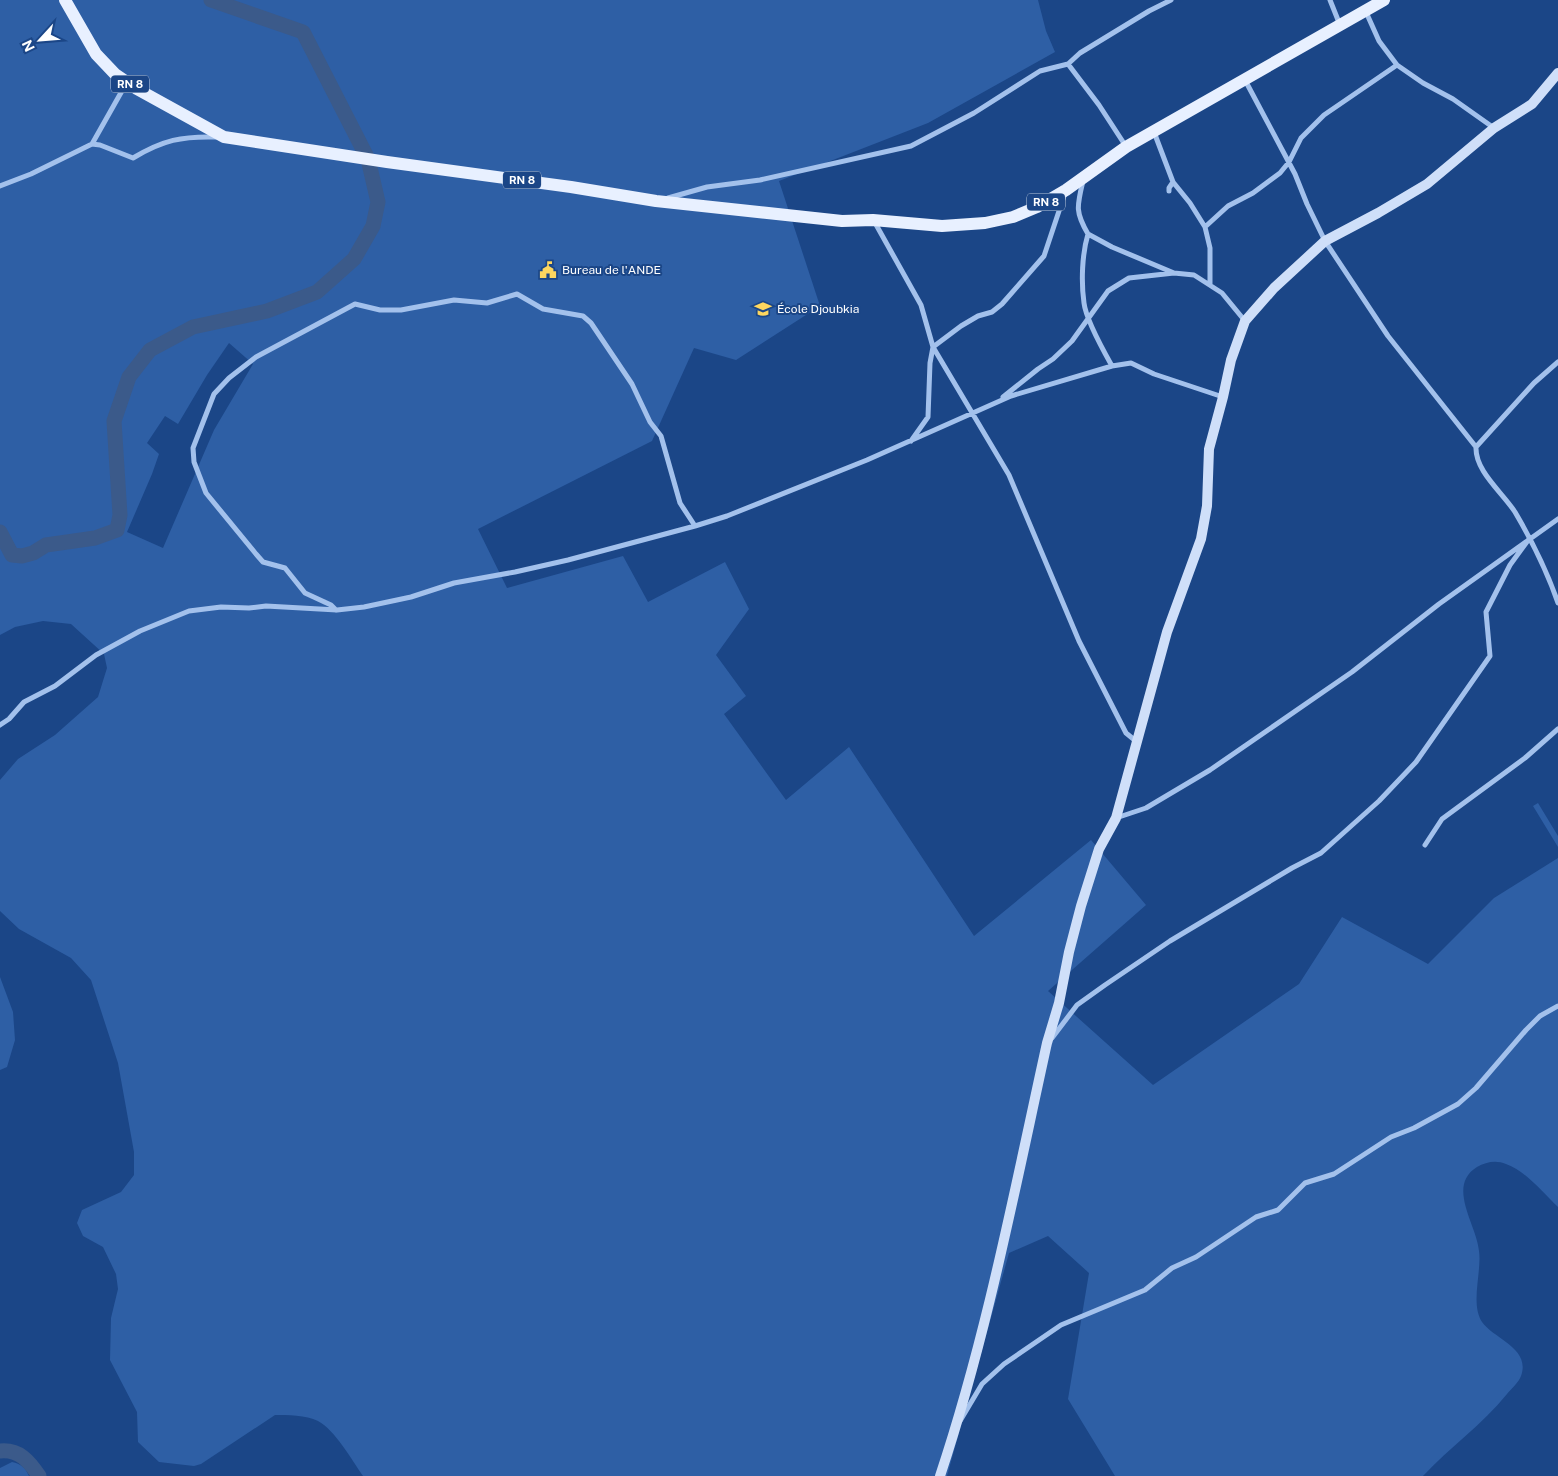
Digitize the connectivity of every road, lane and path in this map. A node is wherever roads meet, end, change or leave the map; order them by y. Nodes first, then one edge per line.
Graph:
1 (65, 0) edge
2 (1172, 0) edge
3 (1330, 0) edge
4 (1384, 0) edge
5 (1366, 12) junction
6 (1340, 26) junction
7 (1068, 64) junction
8 (1398, 65) junction
9 (1558, 73) edge
10 (1245, 79) junction
11 (127, 82) junction
12 (1494, 128) junction
13 (1153, 132) junction
14 (224, 137) junction
15 (92, 144) junction
16 (1126, 147) junction
17 (1289, 162) junction
18 (1083, 178) junction
19 (1172, 182) junction
20 (0, 186) edge
21 (1066, 190) junction
22 (1169, 191) dead end
23 (656, 201) junction
24 (873, 220) junction
25 (1205, 227) junction
26 (1088, 234) junction
27 (1325, 241) junction
28 (1174, 273) junction
29 (1210, 285) junction
30 (1089, 318) junction
31 (1245, 321) junction
32 (933, 347) junction
33 (1558, 362) edge
34 (1112, 366) junction
35 (1223, 397) junction
36 (999, 401) junction
37 (971, 413) junction
38 (911, 441) junction
39 (1476, 447) junction
40 (1558, 519) edge
41 (696, 526) junction
42 (1529, 539) junction
43 (1558, 603) edge
44 (337, 610) junction
45 (0, 724) edge
46 (1558, 729) edge
47 (1137, 743) junction
48 (1116, 818) junction
49 (1425, 845) dead end
50 (1558, 1006) edge
51 (1047, 1043) junction
52 (958, 1423) junction
53 (940, 1476) edge

1 - 11 main road, RN 8
2 - 7 street
3 - 6 street
4 - 5 main road, RN 8
5 - 6 main road, RN 8
5 - 8 street
6 - 10 main road, RN 8
7 - 16 street
7 - 23 street
8 - 12 street
8 - 17 street
9 - 12 street
10 - 13 main road, RN 8
10 - 17 street
11 - 14 main road, RN 8
11 - 15 street
12 - 27 street
13 - 16 main road, RN 8
13 - 19 street
14 - 15 street
14 - 23 main road, RN 8
15 - 20 street
16 - 18 main road, RN 8
17 - 25 street
17 - 27 street
18 - 21 main road, RN 8
18 - 26 street
19 - 22 street
19 - 25 street
21 - 24 main road, RN 8
21 - 32 street
23 - 24 main road, RN 8
24 - 32 street
25 - 29 street
26 - 28 street
26 - 30 street
27 - 31 street
27 - 39 street
28 - 29 street
28 - 30 street
29 - 31 street
30 - 34 street
30 - 36 street
31 - 35 street
32 - 37 street
32 - 38 street
33 - 39 street
34 - 35 street
34 - 36 street
35 - 47 street
36 - 37 street
37 - 38 street
37 - 47 street
38 - 41 street
39 - 42 street
40 - 42 street
41 - 44 street
41 - 44 street
42 - 43 street
42 - 48 street
42 - 51 street
44 - 45 street
46 - 49 street
47 - 48 street
48 - 51 street
50 - 52 street
51 - 52 street
52 - 53 street

